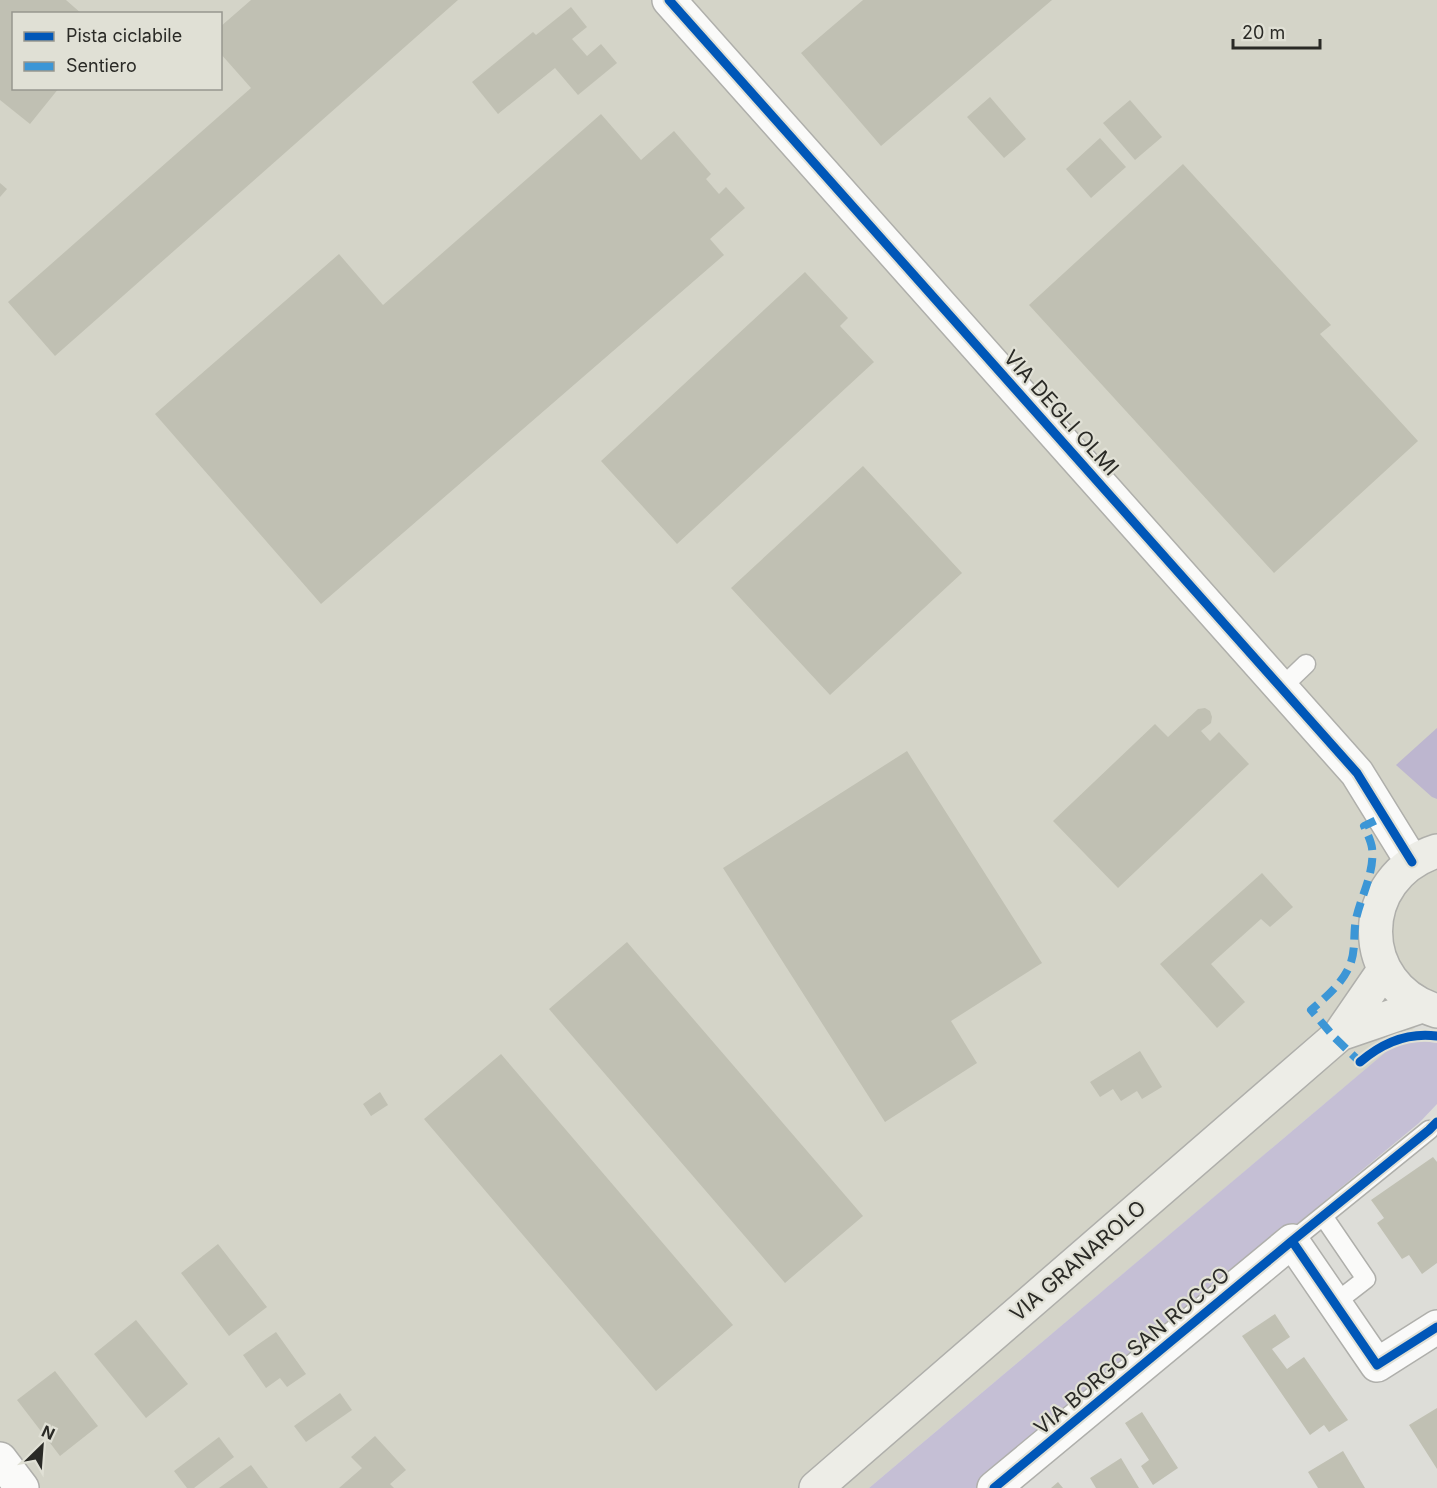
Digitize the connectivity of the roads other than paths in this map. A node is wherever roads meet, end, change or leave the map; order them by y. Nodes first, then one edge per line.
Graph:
1 (669, 0) edge
2 (1306, 664) dead end
3 (1281, 687) junction
4 (1424, 856) edge
5 (1384, 970) junction
6 (1429, 1008) edge
7 (1340, 1034) junction
8 (1429, 1130) dead end
9 (1323, 1216) junction
10 (1293, 1241) junction
11 (1335, 1303) junction
12 (1437, 1326) edge
13 (0, 1459) edge
14 (22, 1488) edge
15 (816, 1488) edge
16 (994, 1488) edge

1 - 3 street, VIA DEGLI OLMI
2 - 3 lane
3 - 4 street, VIA DEGLI OLMI
4 - 5 main road
5 - 6 main road
5 - 7 main road
6 - 7 main road
7 - 15 main road, VIA GRANAROLO
8 - 9 lane, VIA BORGO SAN ROCCO
9 - 10 lane, VIA BORGO SAN ROCCO
9 - 11 lane
10 - 11 street
10 - 16 street, VIA BORGO SAN ROCCO
11 - 12 street
13 - 14 street

